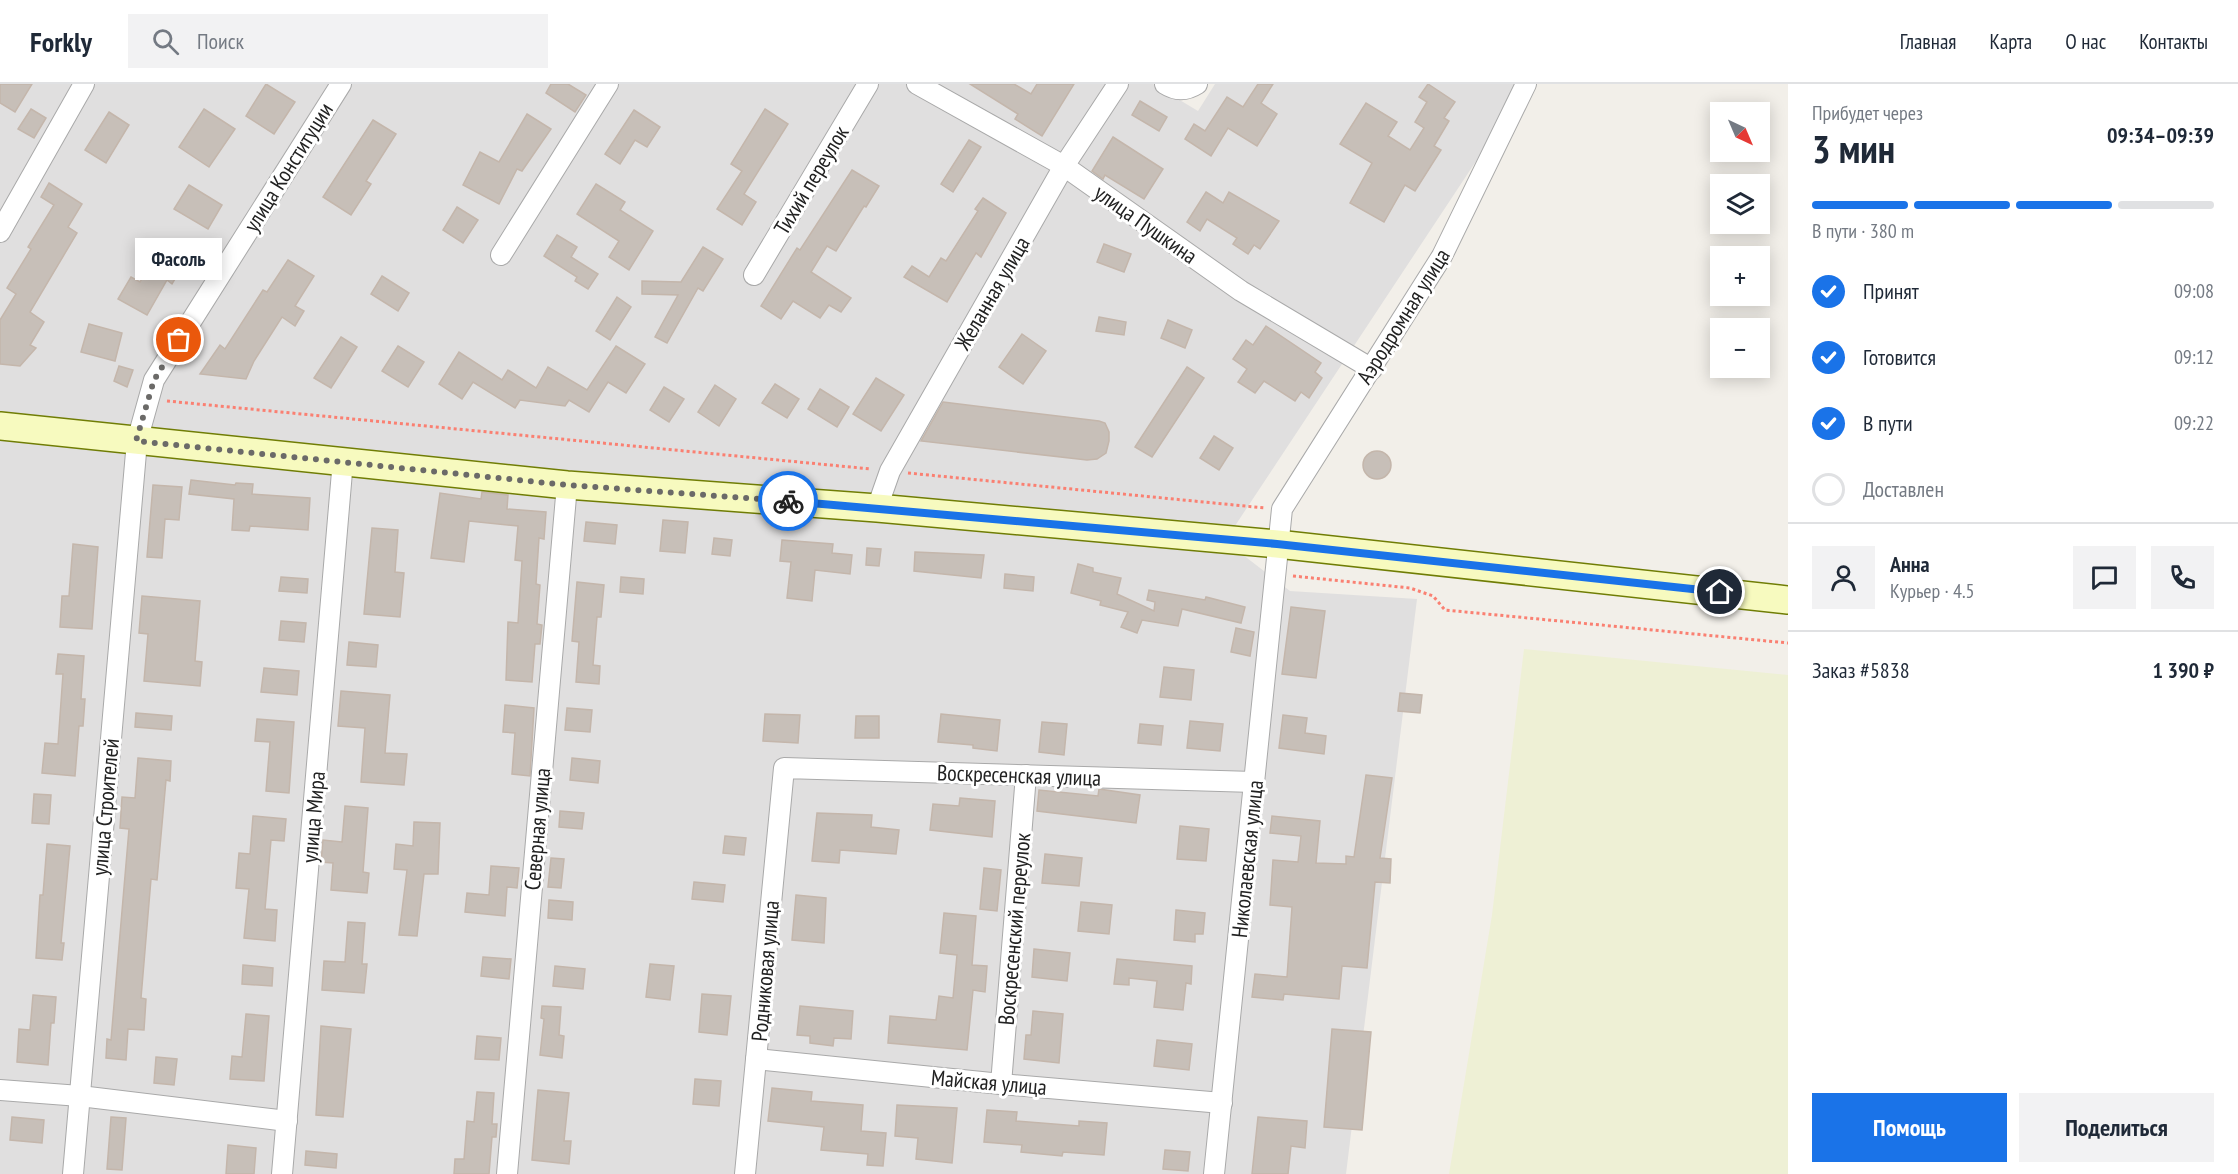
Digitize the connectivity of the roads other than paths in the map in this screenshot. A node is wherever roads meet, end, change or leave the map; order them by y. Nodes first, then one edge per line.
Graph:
1 (84, 84) edge
2 (341, 84) edge
3 (608, 84) edge
4 (868, 84) edge
5 (917, 84) edge
6 (1118, 84) edge
7 (1165, 84) edge
8 (1197, 84) edge
9 (1526, 84) edge
10 (1065, 166) junction
11 (0, 232) edge
12 (501, 255) dead end
13 (754, 275) dead end
14 (1372, 369) junction
15 (0, 426) edge
16 (136, 441) junction
17 (343, 460) junction
18 (567, 485) junction
19 (877, 508) junction
20 (1277, 544) junction
21 (1788, 600) edge
22 (784, 768) joint
23 (1026, 775) junction
24 (1254, 782) junction
25 (756, 1059) junction
26 (1001, 1084) junction
27 (0, 1090) edge
28 (80, 1096) junction
29 (1222, 1103) junction
30 (287, 1121) junction
31 (73, 1174) edge
32 (282, 1174) edge
33 (507, 1174) edge
34 (746, 1174) edge
35 (1215, 1174) edge

1 - 11 street
2 - 16 street, улица Конституции
3 - 12 street
4 - 13 street, Тихий переулок
5 - 10 street, улица Пушкина
6 - 10 street, Желанная улица
7 - 8 street
9 - 14 street, Аэродромная улица
10 - 14 street, улица Пушкина
10 - 19 street, Желанная улица
14 - 20 street, Аэродромная улица
15 - 16 main road
16 - 17 main road
16 - 28 street, улица Строителей
17 - 18 main road
17 - 30 street, улица Мира
18 - 19 main road
18 - 33 street, Северная улица
19 - 20 main road
20 - 21 main road
20 - 24 street, Николаевская улица
22 - 23 street, Воскресенская улица
22 - 25 street, Родниковая улица
23 - 24 street, Воскресенская улица
23 - 26 street, Воскресенский переулок
24 - 29 street, Николаевская улица
25 - 26 street, Майская улица
25 - 34 street, Родниковая улица
26 - 29 street, Майская улица
27 - 28 street
28 - 30 street
28 - 31 street, улица Строителей
29 - 35 street, Николаевская улица
30 - 32 street, улица Мира

